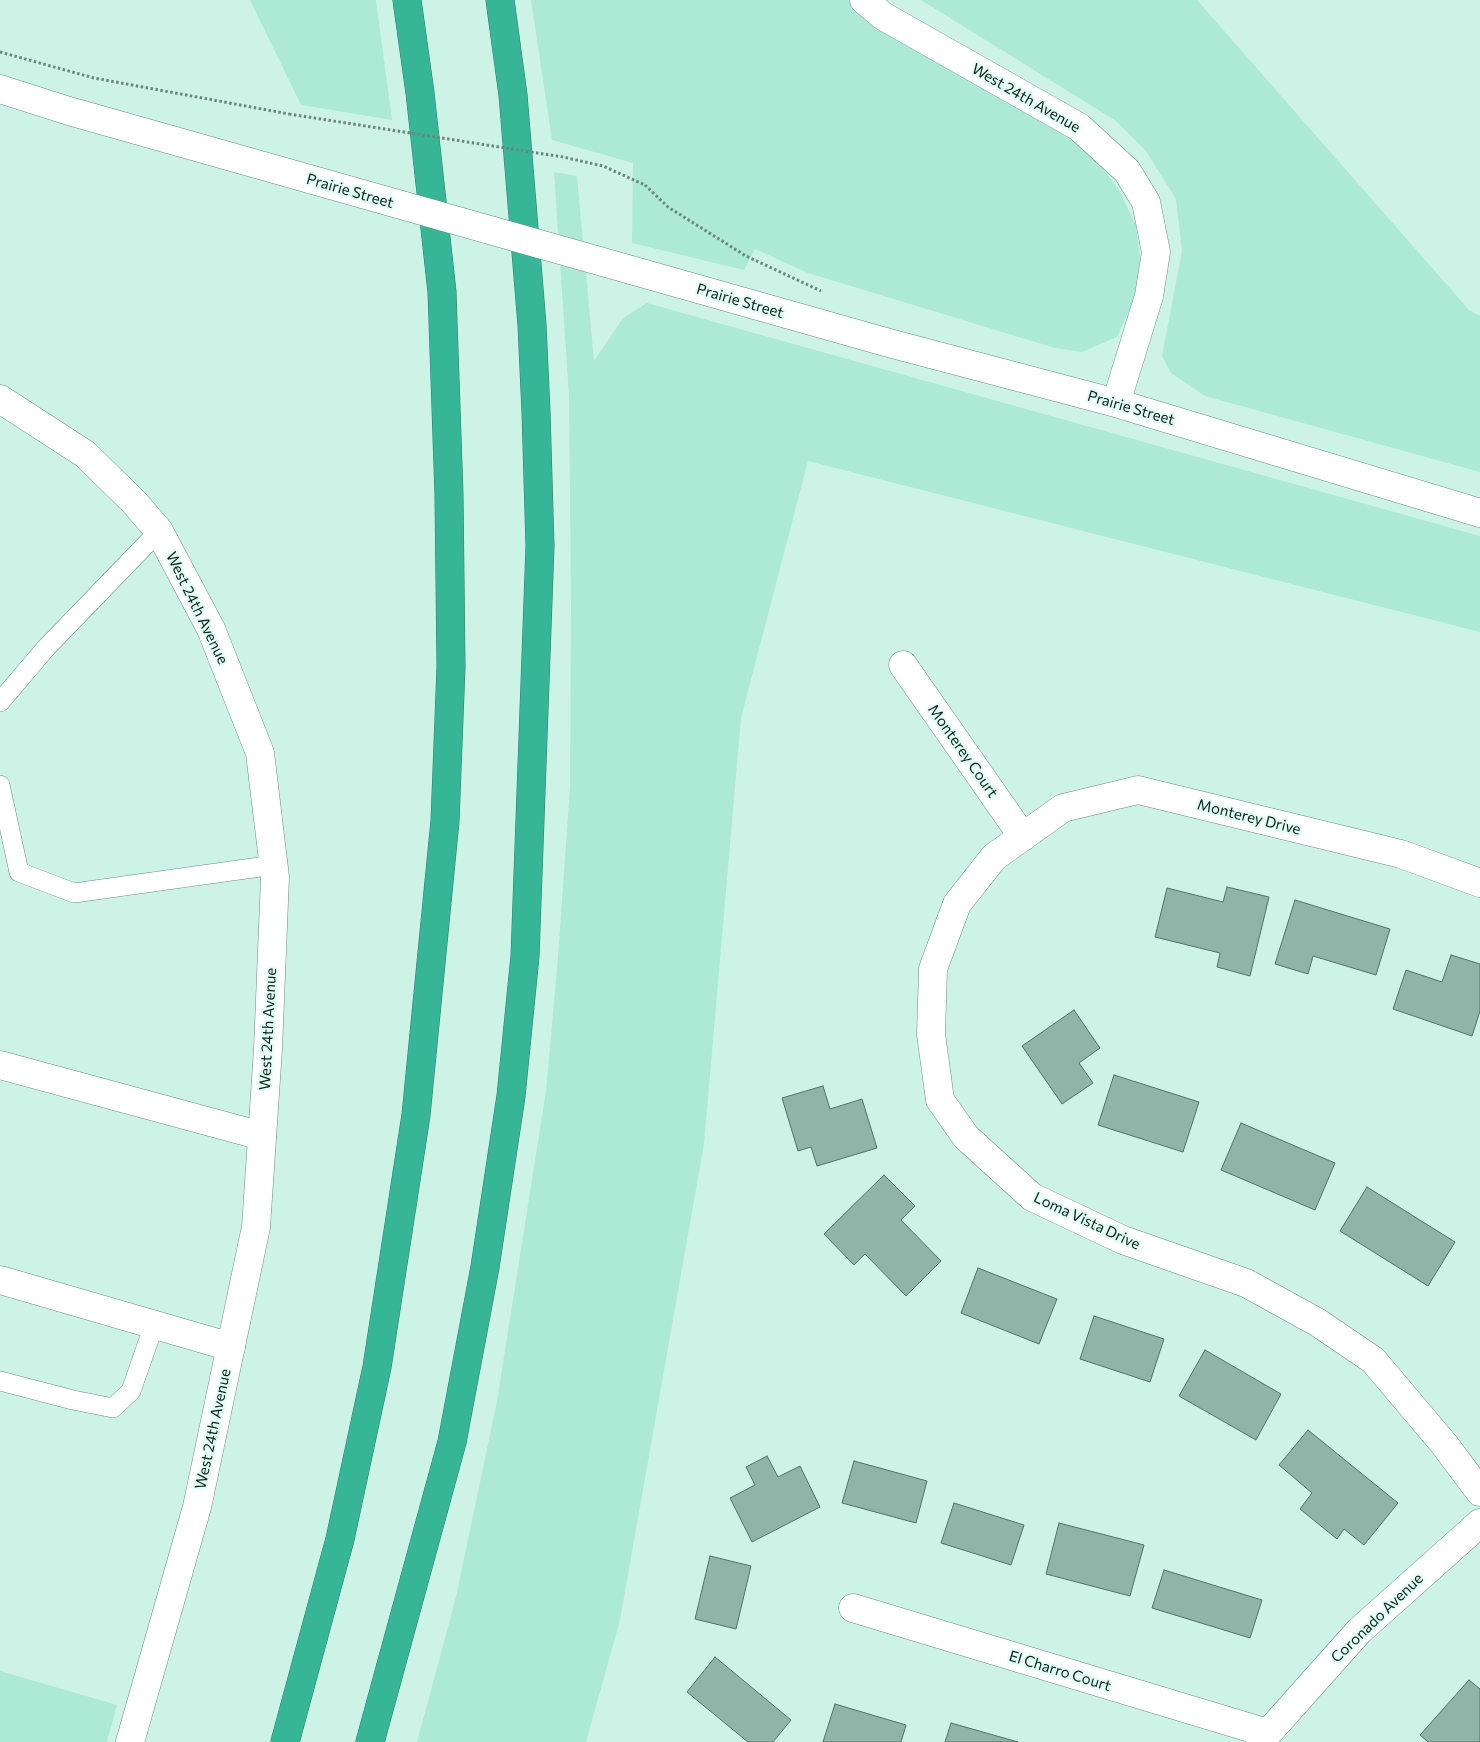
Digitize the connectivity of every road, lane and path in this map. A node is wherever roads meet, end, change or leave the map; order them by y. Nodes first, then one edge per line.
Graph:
1 (407, 0) edge
2 (500, 0) edge
3 (864, 0) edge
4 (0, 52) edge
5 (0, 89) edge
6 (828, 294) dead end
7 (0, 399) edge
8 (1116, 403) junction
9 (1480, 513) edge
10 (159, 531) junction
11 (903, 665) dead end
12 (0, 702) edge
13 (0, 785) edge
14 (1023, 837) junction
15 (274, 865) junction
16 (1480, 883) edge
17 (0, 1065) edge
18 (262, 1136) junction
19 (0, 1280) edge
20 (154, 1325) junction
21 (230, 1347) junction
22 (0, 1381) edge
23 (1480, 1492) edge
24 (1480, 1523) edge
25 (853, 1608) dead end
26 (1264, 1738) edge
27 (130, 1742) edge
28 (285, 1742) edge
29 (370, 1742) edge

1 - 28 highway
2 - 29 highway
3 - 8 street, West 24th Avenue
4 - 6 path, bridge
5 - 8 street, Prairie Street, bridge
7 - 10 street, West 24th Avenue
8 - 9 street, Prairie Street
10 - 12 lane
10 - 15 street, West 24th Avenue
11 - 14 street, Monterey Court
13 - 15 lane
14 - 16 street, Monterey Drive
14 - 23 street, Loma Vista Drive
15 - 18 street, West 24th Avenue
17 - 18 street
18 - 21 street, West 24th Avenue
19 - 20 street
20 - 21 street
20 - 22 lane
21 - 27 street, West 24th Avenue
24 - 26 street, Coronado Avenue
25 - 26 street, El Charro Court

